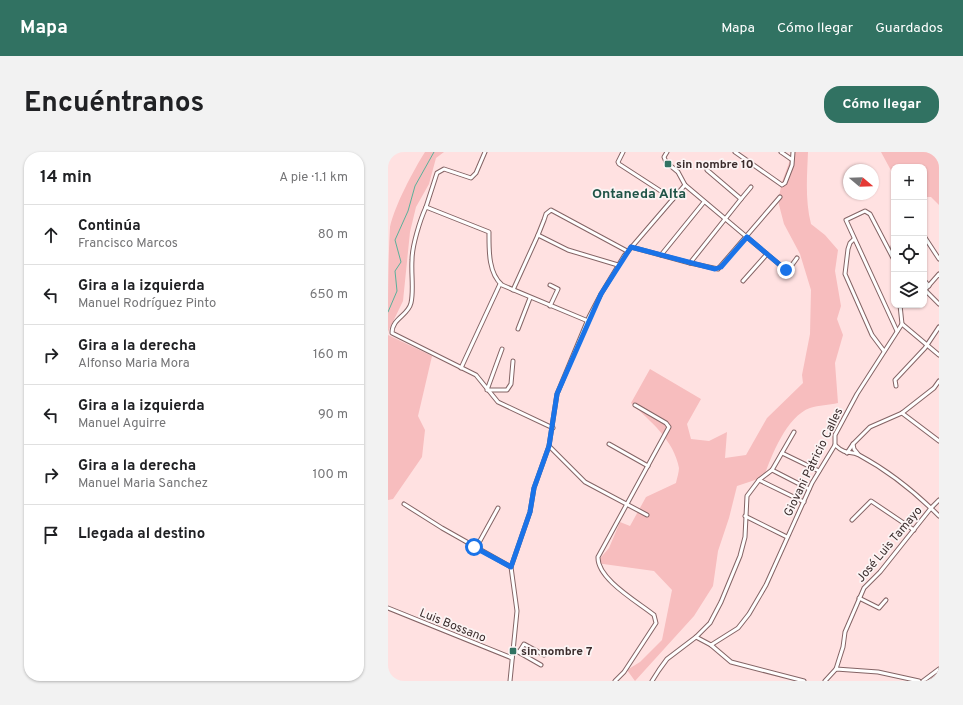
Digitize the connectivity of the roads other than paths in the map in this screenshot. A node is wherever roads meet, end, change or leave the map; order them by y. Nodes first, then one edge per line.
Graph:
1 (485, 152) edge
2 (623, 152) edge
3 (666, 152) edge
4 (735, 152) edge
5 (781, 152) edge
6 (793, 152) edge
7 (791, 159) junction
8 (707, 170) dead end
9 (685, 185) junction
10 (751, 187) dead end
11 (780, 197) dead end
12 (673, 198) junction
13 (740, 198) junction
14 (704, 202) junction
15 (426, 206) junction
16 (724, 218) junction
17 (538, 235) junction
18 (747, 237) junction
19 (854, 239) junction
20 (927, 241) edge
21 (631, 247) junction
22 (627, 251) junction
23 (767, 254) junction
24 (891, 254) edge
25 (661, 255) junction
26 (797, 258) dead end
27 (939, 259) edge
28 (690, 263) junction
29 (618, 265) junction
30 (939, 274) edge
31 (743, 281) dead end
32 (500, 284) junction
33 (550, 284) dead end
34 (927, 284) edge
35 (929, 286) joint
36 (513, 290) junction
37 (927, 294) edge
38 (530, 298) junction
39 (939, 304) edge
40 (550, 306) junction
41 (900, 308) edge
42 (588, 320) junction
43 (902, 324) junction
44 (939, 327) edge
45 (518, 329) dead end
46 (898, 331) junction
47 (926, 345) junction
48 (502, 349) dead end
49 (884, 351) junction
50 (939, 354) edge
51 (513, 361) dead end
52 (461, 368) junction
53 (939, 381) edge
54 (896, 386) dead end
55 (487, 390) junction
56 (635, 405) dead end
57 (902, 413) junction
58 (553, 428) junction
59 (794, 432) dead end
60 (939, 441) edge
61 (609, 444) dead end
62 (853, 444) junction
63 (835, 445) junction
64 (549, 446) junction
65 (782, 453) junction
66 (847, 453) junction
67 (858, 454) junction
68 (648, 466) junction
69 (772, 470) junction
70 (819, 471) junction
71 (759, 480) junction
72 (809, 489) junction
73 (939, 500) edge
74 (804, 502) junction
75 (404, 504) dead end
76 (628, 504) junction
77 (498, 508) dead end
78 (931, 508) junction
79 (647, 515) dead end
80 (745, 516) junction
81 (939, 516) edge
82 (852, 520) dead end
83 (914, 530) junction
84 (787, 537) junction
85 (476, 548) junction
86 (511, 567) junction
87 (859, 598) junction
88 (886, 600) dead end
89 (388, 608) edge
90 (696, 637) junction
91 (711, 645) junction
92 (513, 649) junction
93 (519, 652) junction
94 (544, 655) dead end
95 (512, 658) junction
96 (541, 665) dead end
97 (836, 669) junction
98 (939, 669) edge
99 (939, 676) edge
100 (510, 681) edge
101 (615, 681) edge
102 (652, 681) edge
103 (804, 681) edge
104 (825, 681) edge
105 (919, 681) edge
106 (923, 681) edge
107 (932, 681) edge

1 - 15 street
2 - 12 street
3 - 9 street
4 - 7 street
5 - 7 street
6 - 7 street
8 - 13 street
9 - 12 street
9 - 14 street
10 - 13 street
11 - 18 street
12 - 21 street
13 - 16 street
14 - 16 street
14 - 25 street
15 - 32 street
15 - 52 street
16 - 18 street
16 - 28 street
17 - 22 street
17 - 29 street
17 - 36 street
18 - 23 street
18 - 28 street
19 - 24 street
19 - 46 street
19 - 49 street
20 - 27 street
21 - 22 street
21 - 25 street
22 - 29 street
23 - 26 street
23 - 31 street
25 - 28 street
29 - 42 street
30 - 35 street
32 - 36 street
32 - 52 street
33 - 40 street
34 - 35 street
36 - 38 street
37 - 39 street
38 - 40 street
38 - 45 street
40 - 42 street
41 - 43 street
42 - 58 street
43 - 46 street, Giovani Patricio Calles
43 - 47 street
44 - 47 street
46 - 49 street, Giovani Patricio Calles
47 - 50 street
47 - 54 street
48 - 55 street
49 - 63 street, Giovani Patricio Calles
51 - 55 street
52 - 55 street
53 - 57 street
55 - 58 street
56 - 68 street
57 - 60 street
57 - 62 street
58 - 64 street
59 - 65 street
61 - 68 street
62 - 66 street
62 - 67 street
63 - 66 street
63 - 70 street, Giovani Patricio Calles
64 - 76 street
64 - 86 street
65 - 69 street
65 - 70 street
66 - 67 street
67 - 78 street
68 - 76 street
69 - 71 street
69 - 72 street
70 - 72 street, Giovani Patricio Calles
71 - 74 street
71 - 80 street
72 - 74 street, Giovani Patricio Calles
73 - 78 street, José Luis Tamayo
74 - 84 street, Giovani Patricio Calles
75 - 85 street
76 - 79 street
76 - 101 street
77 - 85 street
78 - 81 street
78 - 83 street, José Luis Tamayo
80 - 84 street
80 - 90 street
82 - 83 street
83 - 87 street, José Luis Tamayo
84 - 91 street, Giovani Patricio Calles
85 - 86 street
86 - 92 street
87 - 88 street
87 - 97 street, José Luis Tamayo
89 - 95 street, Luis Bossano
90 - 91 street
90 - 102 street
91 - 103 street
92 - 93 street
92 - 95 street
93 - 94 street
93 - 96 street
95 - 100 street
97 - 104 street
97 - 105 street
98 - 106 street
99 - 107 street

